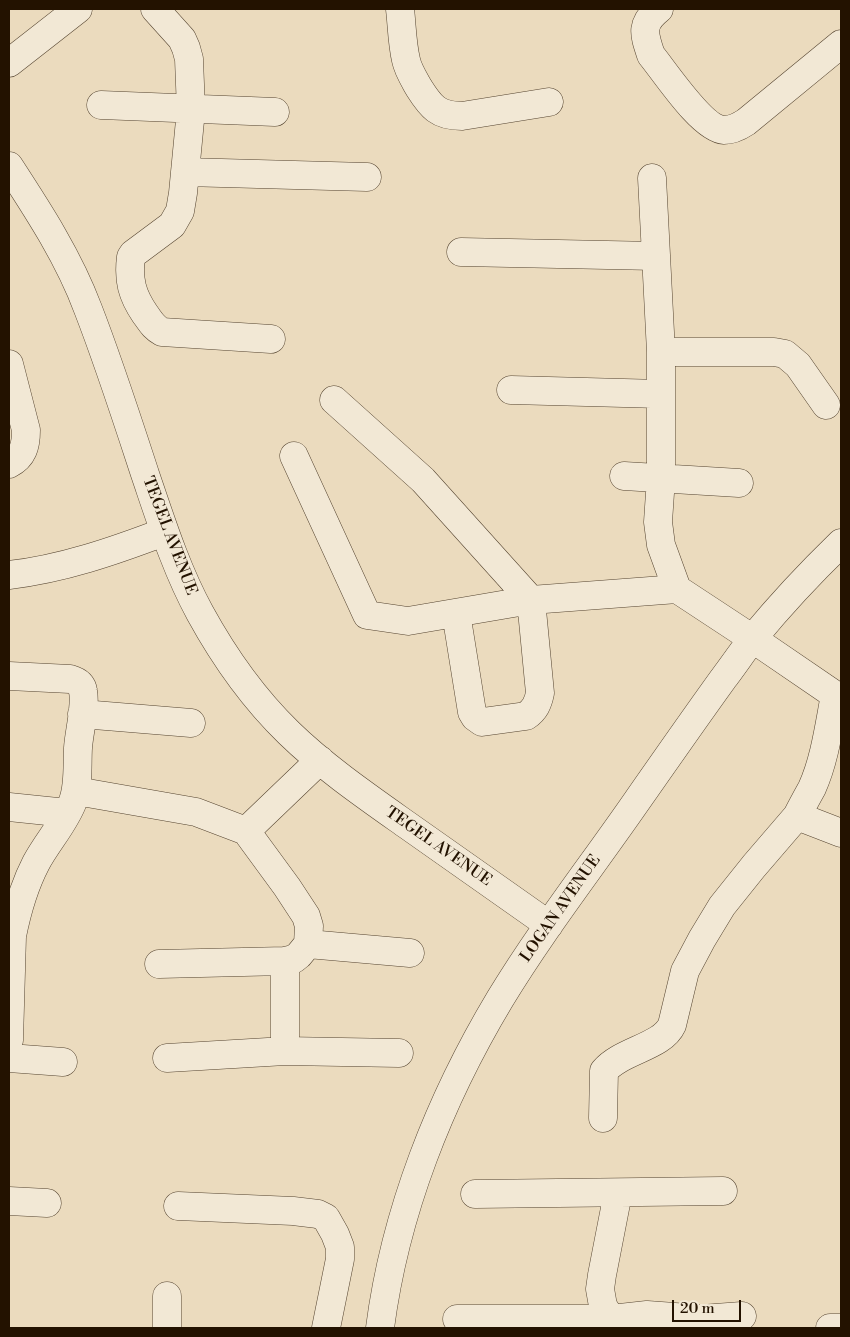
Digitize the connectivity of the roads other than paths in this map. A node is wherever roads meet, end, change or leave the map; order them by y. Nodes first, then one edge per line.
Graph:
1 (78, 9) edge
2 (155, 9) edge
3 (400, 9) edge
4 (659, 9) edge
5 (841, 44) edge
6 (9, 63) edge
7 (549, 102) dead end
8 (101, 105) dead end
9 (191, 110) junction
10 (275, 112) dead end
11 (9, 166) edge
12 (185, 172) junction
13 (367, 177) dead end
14 (652, 178) dead end
15 (461, 252) dead end
16 (656, 256) junction
17 (271, 339) dead end
18 (661, 352) junction
19 (9, 364) edge
20 (511, 390) dead end
21 (661, 394) junction
22 (334, 400) dead end
23 (826, 405) dead end
24 (294, 456) dead end
25 (9, 464) edge
26 (624, 476) dead end
27 (661, 478) junction
28 (739, 483) dead end
29 (164, 532) junction
30 (841, 542) edge
31 (9, 575) edge
32 (677, 588) junction
33 (531, 600) junction
34 (456, 613) junction
35 (753, 639) junction
36 (9, 676) edge
37 (838, 694) edge
38 (82, 714) junction
39 (191, 723) dead end
40 (320, 760) junction
41 (71, 802) junction
42 (9, 807) edge
43 (797, 816) junction
44 (246, 831) junction
45 (841, 833) edge
46 (549, 924) junction
47 (10, 935) edge
48 (308, 944) junction
49 (410, 953) dead end
50 (285, 961) junction
51 (159, 964) dead end
52 (9, 1040) edge
53 (285, 1051) junction
54 (398, 1053) dead end
55 (9, 1058) edge
56 (167, 1058) dead end
57 (63, 1062) dead end
58 (603, 1118) dead end
59 (723, 1191) dead end
60 (618, 1193) junction
61 (474, 1194) dead end
62 (9, 1201) edge
63 (47, 1203) dead end
64 (178, 1206) dead end
65 (167, 1296) dead end
66 (742, 1316) dead end
67 (457, 1320) dead end
68 (614, 1324) edge
69 (167, 1328) edge
70 (326, 1328) edge
71 (380, 1328) edge
72 (830, 1328) edge
73 (841, 1328) edge

1 - 6 street
2 - 9 street
3 - 7 street
4 - 5 street
8 - 9 street
9 - 10 street
9 - 12 street
11 - 29 street, TEGEL AVENUE
12 - 13 street
12 - 17 street
14 - 16 street
15 - 16 street
16 - 18 street
18 - 21 street
18 - 23 street
19 - 25 street
20 - 21 street
21 - 27 street
22 - 33 street
24 - 34 street
26 - 27 street
27 - 28 street
27 - 32 street
29 - 31 street
29 - 40 street, TEGEL AVENUE
30 - 35 street, LOGAN AVENUE
32 - 33 street
32 - 35 street
33 - 34 street
33 - 34 street
35 - 37 street
35 - 46 street, LOGAN AVENUE
36 - 38 street
37 - 43 street
38 - 39 street
38 - 41 street
40 - 44 street
40 - 46 street, TEGEL AVENUE
41 - 42 street
41 - 44 street
41 - 47 street
43 - 45 street
43 - 58 street
44 - 48 street
46 - 71 street, LOGAN AVENUE
47 - 52 street
48 - 49 street
48 - 50 street
50 - 51 street
50 - 53 street
53 - 54 street
53 - 56 street
55 - 57 street
59 - 60 street
60 - 61 street
60 - 68 street
62 - 63 street
64 - 70 street
65 - 69 street
66 - 68 street
67 - 68 street
72 - 73 street

